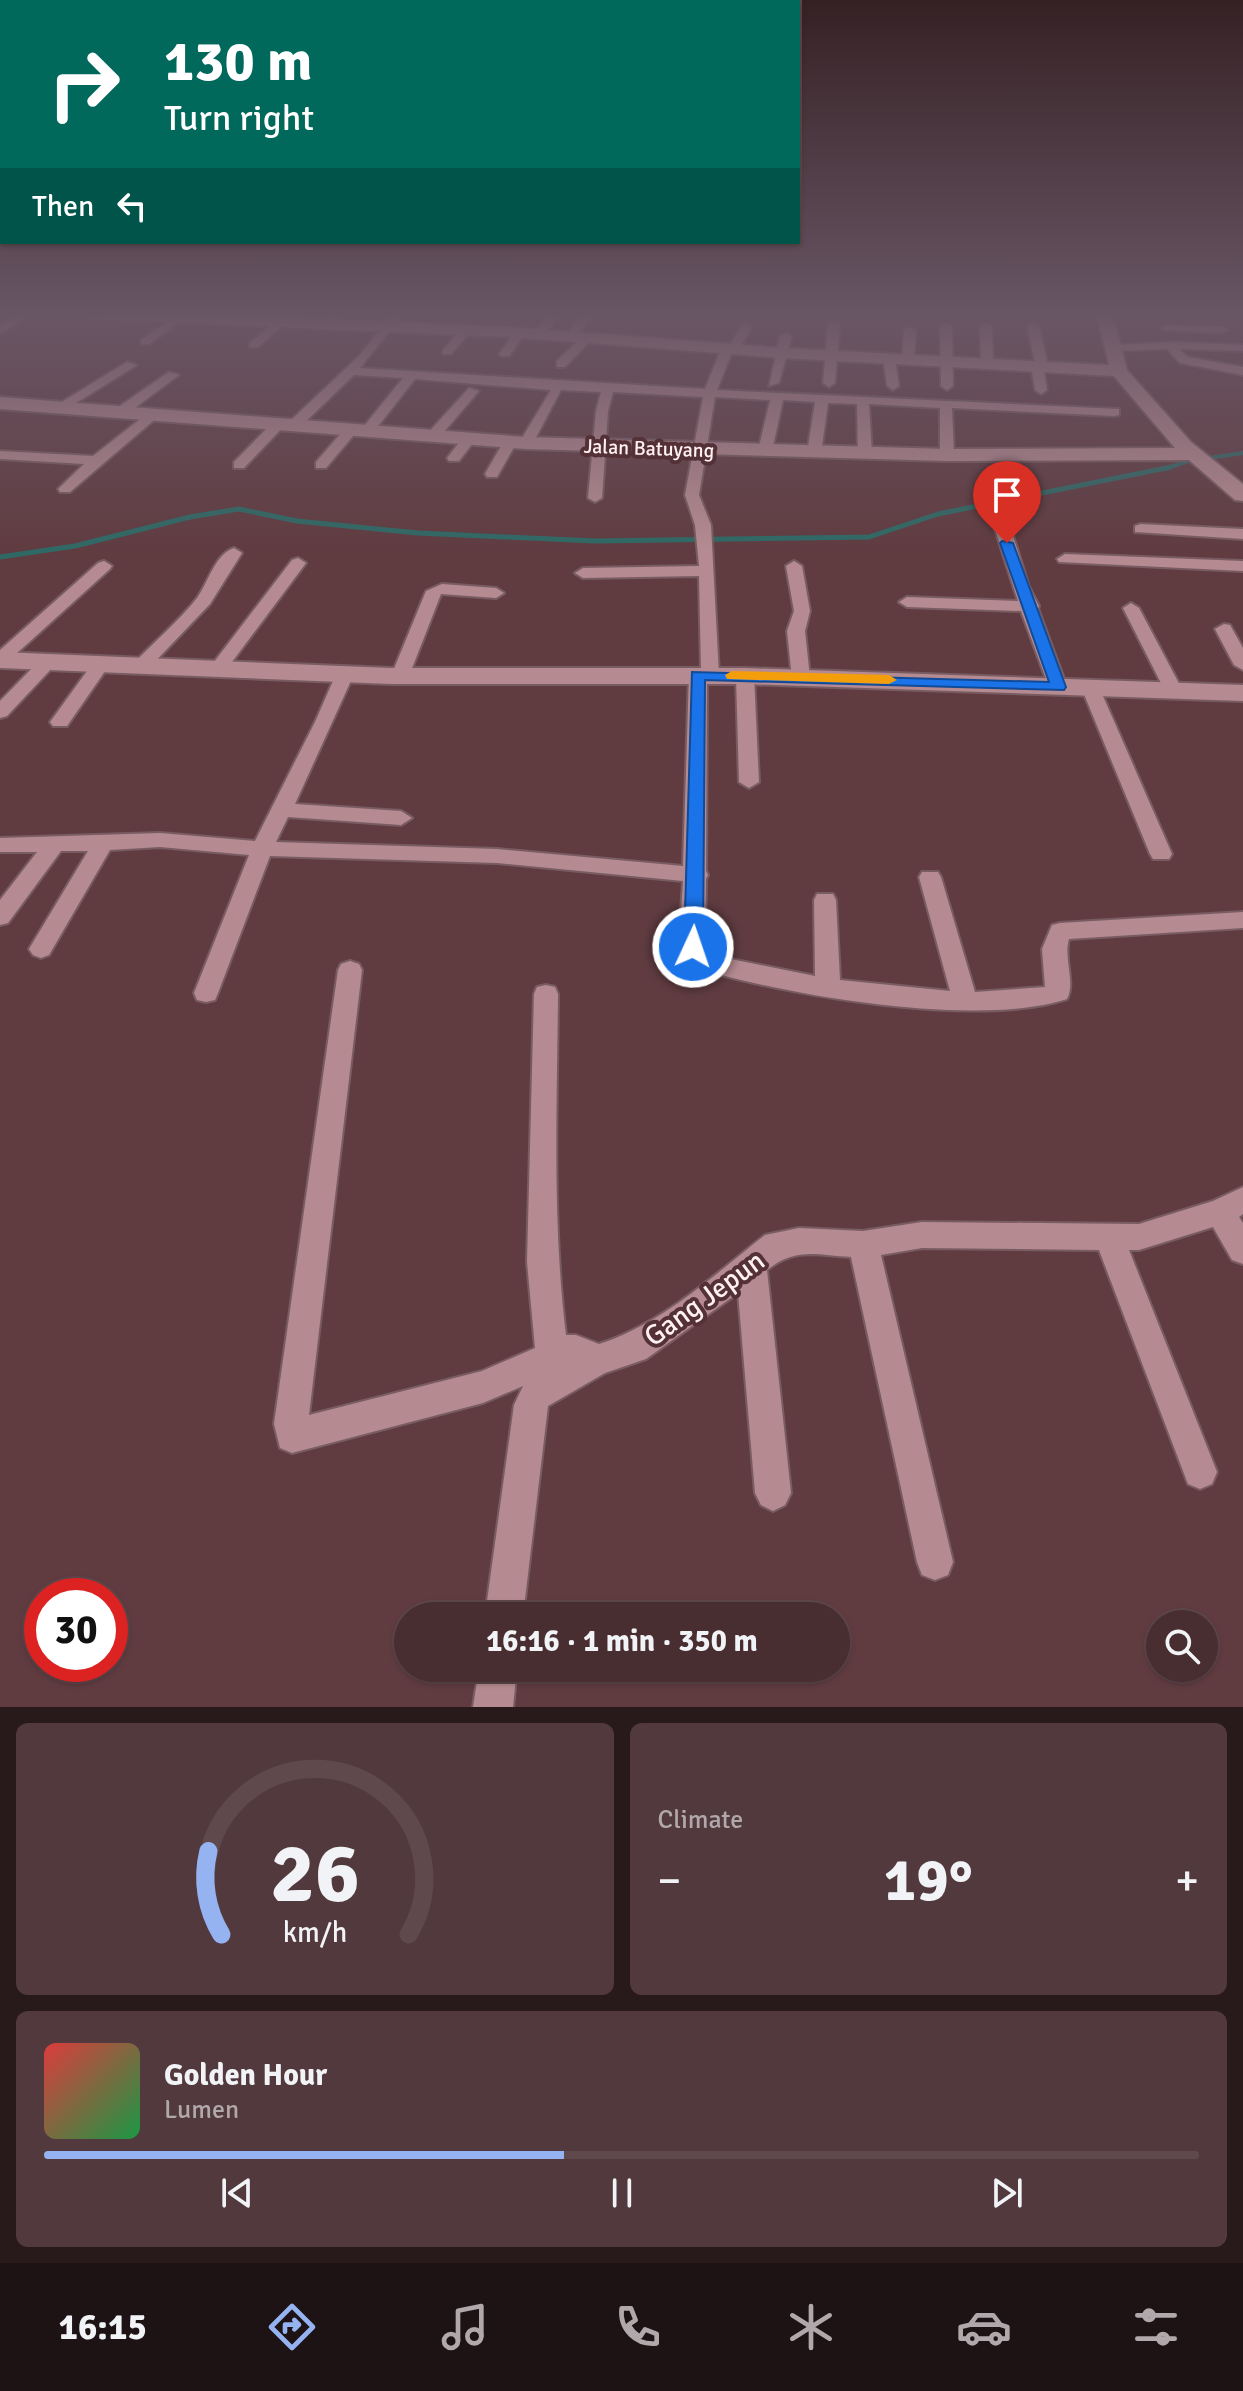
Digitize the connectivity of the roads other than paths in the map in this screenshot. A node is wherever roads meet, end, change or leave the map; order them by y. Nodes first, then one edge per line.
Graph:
1 (473, 391) dead end
2 (86, 392) edge
3 (149, 392) edge
4 (327, 392) edge
5 (396, 392) edge
6 (556, 392) dead end
7 (607, 392) edge
8 (701, 392) edge
9 (710, 392) junction
10 (721, 392) edge
11 (775, 392) edge
12 (784, 392) edge
13 (1138, 392) edge
14 (822, 399) junction
15 (863, 402) junction
16 (0, 403) edge
17 (946, 406) junction
18 (58, 408) junction
19 (1114, 412) dead end
20 (119, 413) junction
21 (154, 415) junction
22 (287, 424) junction
23 (359, 430) junction
24 (432, 437) junction
25 (469, 439) junction
26 (518, 442) junction
27 (598, 446) junction
28 (700, 450) junction
29 (765, 451) junction
30 (814, 453) junction
31 (865, 454) junction
32 (0, 455) edge
33 (947, 455) junction
34 (1196, 456) junction
35 (454, 458) dead end
36 (96, 460) junction
37 (239, 465) dead end
38 (321, 465) dead end
39 (492, 474) dead end
40 (65, 489) dead end
41 (1242, 493) edge
42 (595, 498) dead end
43 (1002, 526) dead end
44 (1140, 529) dead end
45 (1243, 534) edge
46 (234, 553) dead end
47 (1065, 559) dead end
48 (298, 563) dead end
49 (104, 566) dead end
50 (794, 566) dead end
51 (1243, 566) edge
52 (707, 571) junction
53 (583, 573) dead end
54 (496, 593) dead end
55 (907, 602) dead end
56 (1031, 606) junction
57 (1131, 608) dead end
58 (1224, 629) dead end
59 (0, 659) edge
60 (47, 663) junction
61 (101, 664) junction
62 (1243, 665) edge
63 (141, 666) junction
64 (217, 670) junction
65 (345, 674) junction
66 (704, 675) junction
67 (400, 676) junction
68 (745, 676) junction
69 (801, 678) junction
70 (1058, 687) junction
71 (1090, 687) junction
72 (1174, 691) junction
73 (1243, 693) edge
74 (0, 712) edge
75 (60, 722) dead end
76 (749, 782) dead end
77 (281, 810) junction
78 (401, 818) dead end
79 (103, 844) junction
80 (0, 845) edge
81 (54, 845) junction
82 (262, 849) junction
83 (1161, 854) dead end
84 (697, 875) junction
85 (930, 877) dead end
86 (825, 900) dead end
87 (0, 917) edge
88 (1243, 920) edge
89 (41, 949) dead end
90 (350, 970) dead end
91 (828, 988) junction
92 (206, 993) dead end
93 (546, 994) dead end
94 (965, 1002) junction
95 (1231, 1206) edge
96 (1109, 1237) junction
97 (863, 1244) junction
98 (1243, 1250) edge
99 (751, 1265) junction
100 (552, 1356) junction
101 (598, 1360) junction
102 (1200, 1472) dead end
103 (773, 1493) dead end
104 (935, 1562) dead end
105 (506, 1602) edge
106 (496, 1682) edge
107 (493, 1707) edge

1 - 24 street
2 - 18 street
3 - 20 street
4 - 22 street
5 - 23 street
6 - 26 street
7 - 27 street
8 - 9 street
9 - 10 street
9 - 28 street
11 - 29 street
12 - 14 street
13 - 34 street
14 - 15 street
14 - 30 street
15 - 17 street
15 - 31 street
16 - 18 street, Jalan Batuyang
17 - 19 street
17 - 33 street
18 - 20 street, Jalan Batuyang
20 - 21 street, Jalan Batuyang
21 - 22 street, Jalan Batuyang
21 - 36 street
22 - 23 street, Jalan Batuyang
22 - 37 street
23 - 24 street, Jalan Batuyang
23 - 38 street
24 - 25 street, Jalan Batuyang
25 - 26 street, Jalan Batuyang
25 - 35 street
26 - 27 street, Jalan Batuyang
26 - 39 street
27 - 28 street, Jalan Batuyang
27 - 42 street
28 - 29 street, Jalan Batuyang
28 - 52 street
29 - 30 street, Jalan Batuyang
30 - 31 street, Jalan Batuyang
31 - 33 street, Jalan Batuyang
32 - 36 street
33 - 34 street, Jalan Batuyang
34 - 41 street
36 - 40 street
43 - 56 street
44 - 45 street
46 - 63 street
47 - 51 street
48 - 64 street
49 - 59 street
50 - 69 street
52 - 53 street
52 - 66 street
54 - 67 street
55 - 56 street
56 - 70 street
57 - 72 street
58 - 62 street
59 - 60 street
60 - 61 street
60 - 74 street
61 - 63 street
61 - 75 street
63 - 64 street
64 - 65 street
65 - 67 street
65 - 77 street
66 - 67 street
66 - 68 street
66 - 84 street
68 - 69 street
68 - 76 street
69 - 70 street
70 - 71 street
71 - 72 street
71 - 83 street
72 - 73 street
77 - 78 street
77 - 82 street
79 - 81 street
79 - 82 street
79 - 89 street
80 - 81 street
81 - 87 street
82 - 84 street
82 - 92 street
84 - 91 street
85 - 94 street
86 - 91 street
88 - 94 street
90 - 100 street
91 - 94 street
93 - 100 street
95 - 96 street, Gang Jepun
95 - 98 street
96 - 97 street, Gang Jepun
96 - 102 street
97 - 99 street, Gang Jepun
97 - 104 street
99 - 101 street, Gang Jepun
99 - 103 street
100 - 101 street
101 - 105 street, Gang Jepun
106 - 107 street

